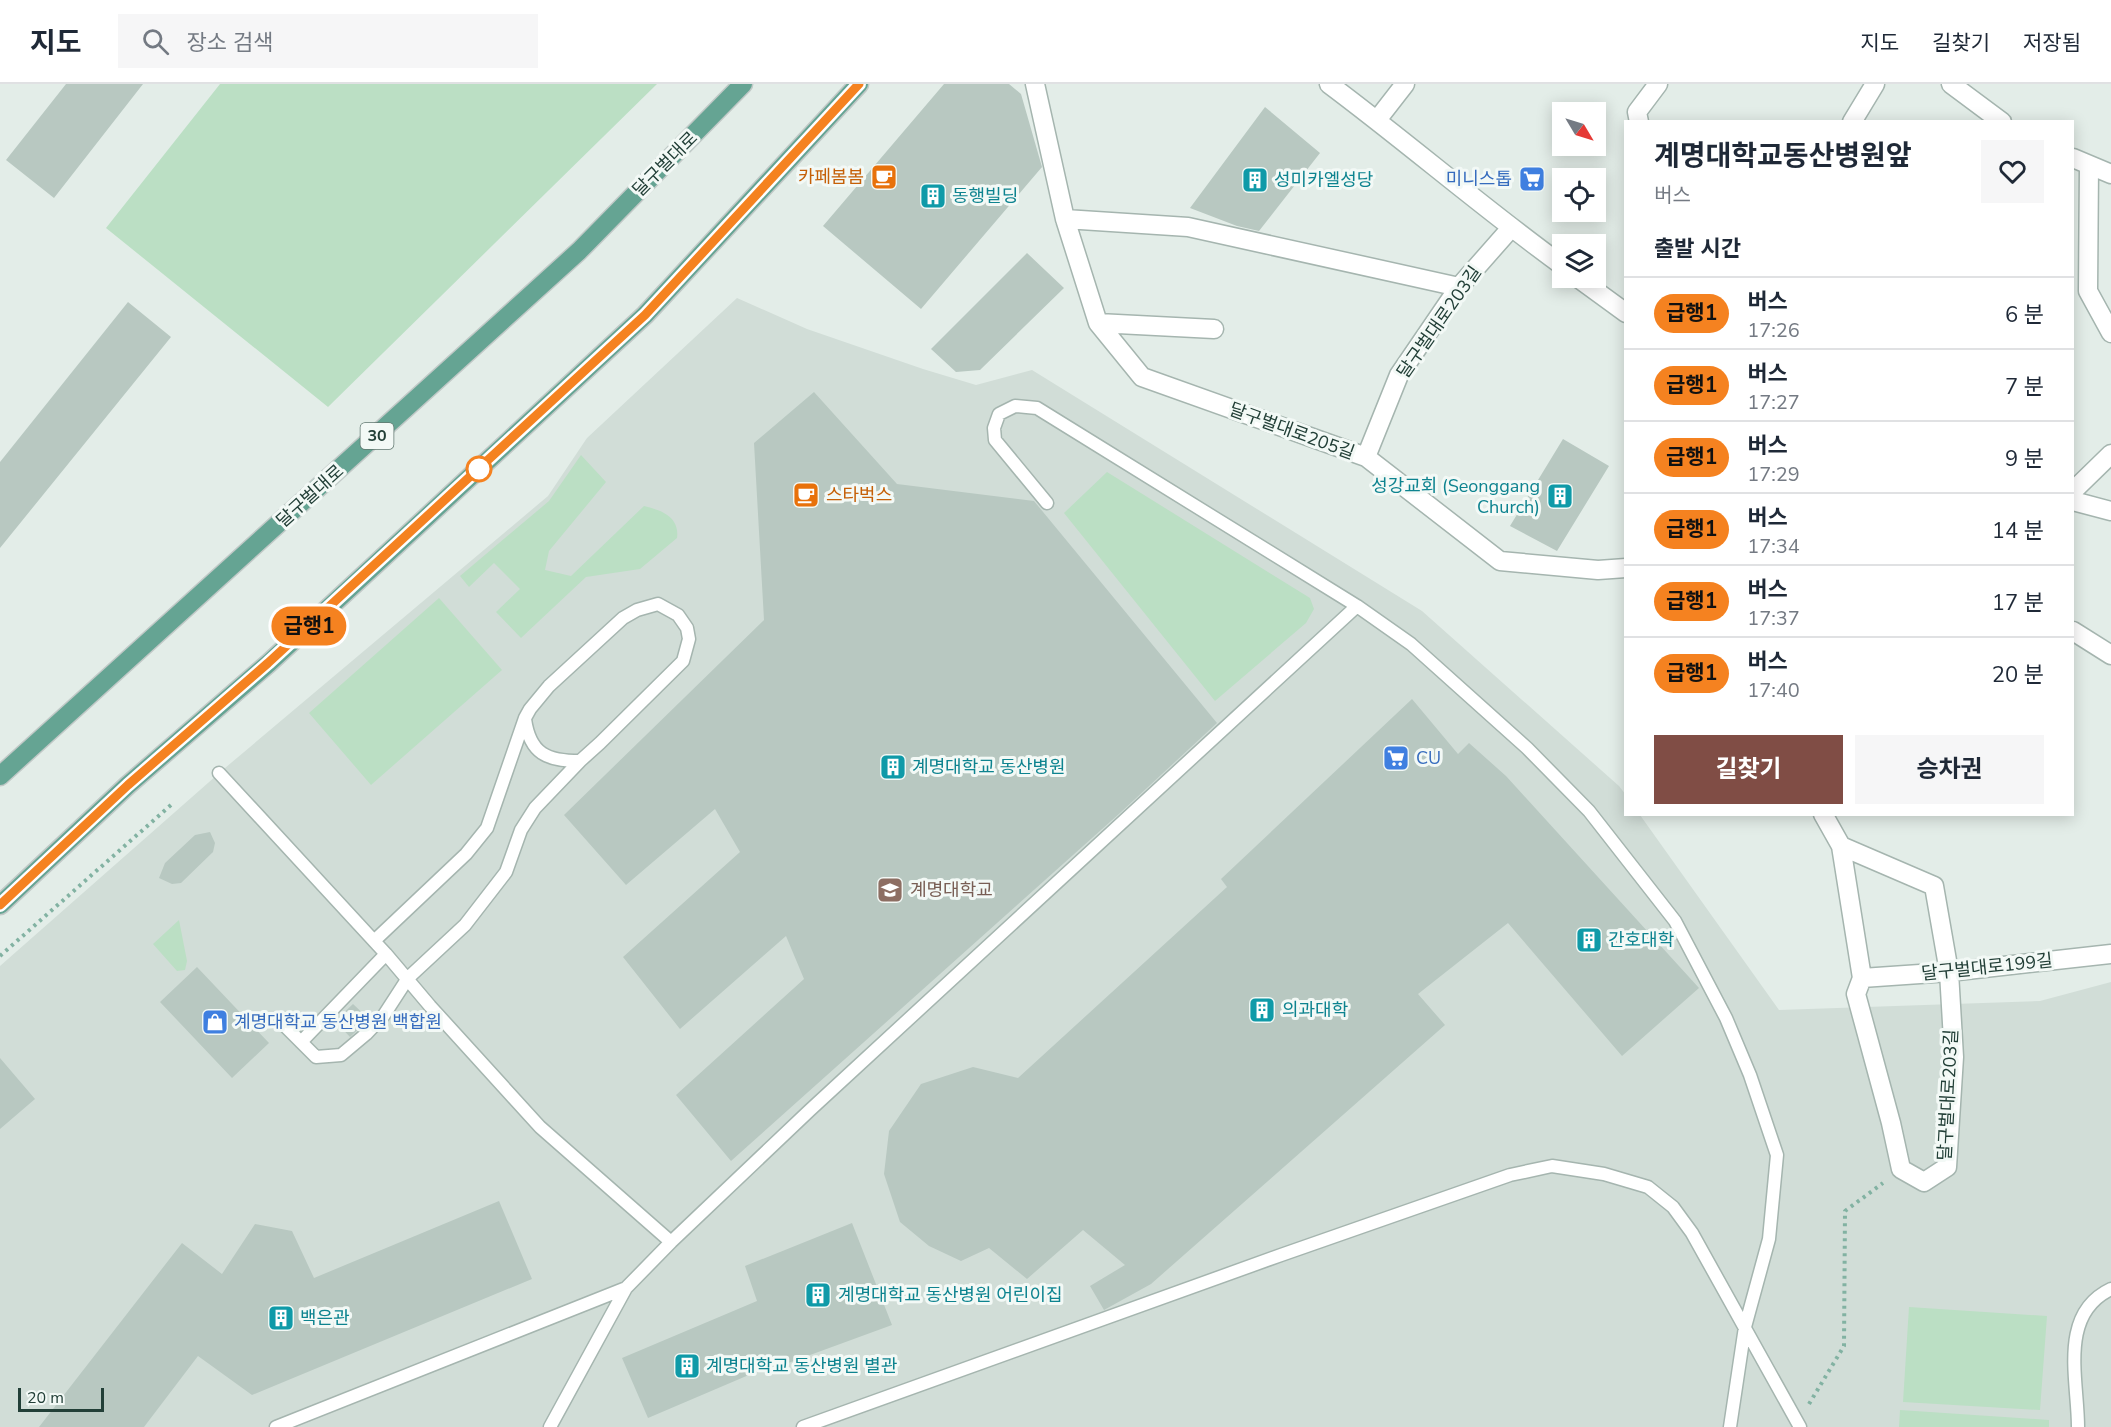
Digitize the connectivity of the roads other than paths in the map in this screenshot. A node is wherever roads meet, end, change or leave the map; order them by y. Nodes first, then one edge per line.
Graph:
1 (743, 84) edge
2 (859, 84) edge
3 (1035, 84) edge
4 (1329, 84) edge
5 (1405, 84) edge
6 (1659, 84) edge
7 (1875, 84) edge
8 (1951, 84) edge
9 (1377, 120) junction
10 (1639, 120) edge
11 (1853, 120) edge
12 (1999, 120) edge
13 (2081, 161) edge
14 (2111, 174) edge
15 (1065, 219) junction
16 (1511, 228) junction
17 (1552, 258) edge
18 (1459, 287) junction
19 (1592, 288) edge
20 (1624, 312) edge
21 (1098, 323) junction
22 (1214, 329) dead end
23 (2111, 333) edge
24 (2111, 454) edge
25 (1365, 457) junction
26 (2074, 490) edge
27 (2074, 501) edge
28 (1047, 503) dead end
29 (2111, 511) edge
30 (1624, 568) edge
31 (1358, 606) junction
32 (2074, 632) edge
33 (2111, 655) edge
34 (525, 718) junction
35 (580, 761) junction
36 (219, 773) dead end
37 (0, 776) edge
38 (1823, 816) edge
39 (1841, 846) junction
40 (0, 905) edge
41 (374, 941) junction
42 (386, 954) junction
43 (2111, 954) edge
44 (1949, 972) junction
45 (408, 978) junction
46 (1862, 978) junction
47 (285, 1026) dead end
48 (301, 1042) junction
49 (671, 1242) junction
50 (626, 1288) junction
51 (2111, 1289) edge
52 (1745, 1327) junction
53 (1798, 1425) edge
54 (276, 1427) edge
55 (550, 1427) edge
56 (803, 1427) edge
57 (1730, 1427) edge
58 (2078, 1427) edge

1 - 37 main road, 달구벌대로 / 30
2 - 40 main road
3 - 15 street, 달구벌대로205길
4 - 9 street
5 - 9 street
6 - 10 street
7 - 11 street
8 - 12 street
9 - 16 street
13 - 14 street
13 - 23 street
15 - 18 street
15 - 21 street, 달구벌대로205길
16 - 17 street
16 - 18 street, 달구벌대로203길
18 - 25 street, 달구벌대로203길
19 - 20 street
21 - 22 street
21 - 25 street, 달구벌대로205길
24 - 26 street
25 - 30 street, 달구벌대로205길
27 - 29 street
28 - 31 lane
31 - 49 lane
31 - 52 lane
32 - 33 street
34 - 35 lane
34 - 35 lane
34 - 41 lane
35 - 45 lane
36 - 41 lane
38 - 39 street
39 - 44 street, 달구벌대로203길
39 - 46 street
41 - 42 lane
42 - 45 lane
42 - 48 lane
43 - 44 street, 달구벌대로199길
44 - 46 street, 달구벌대로199길
44 - 46 street, 달구벌대로203길
45 - 48 lane
45 - 49 lane
47 - 48 lane
49 - 50 lane
50 - 54 lane
50 - 55 lane
51 - 58 lane
52 - 53 lane
52 - 56 lane
52 - 57 lane

